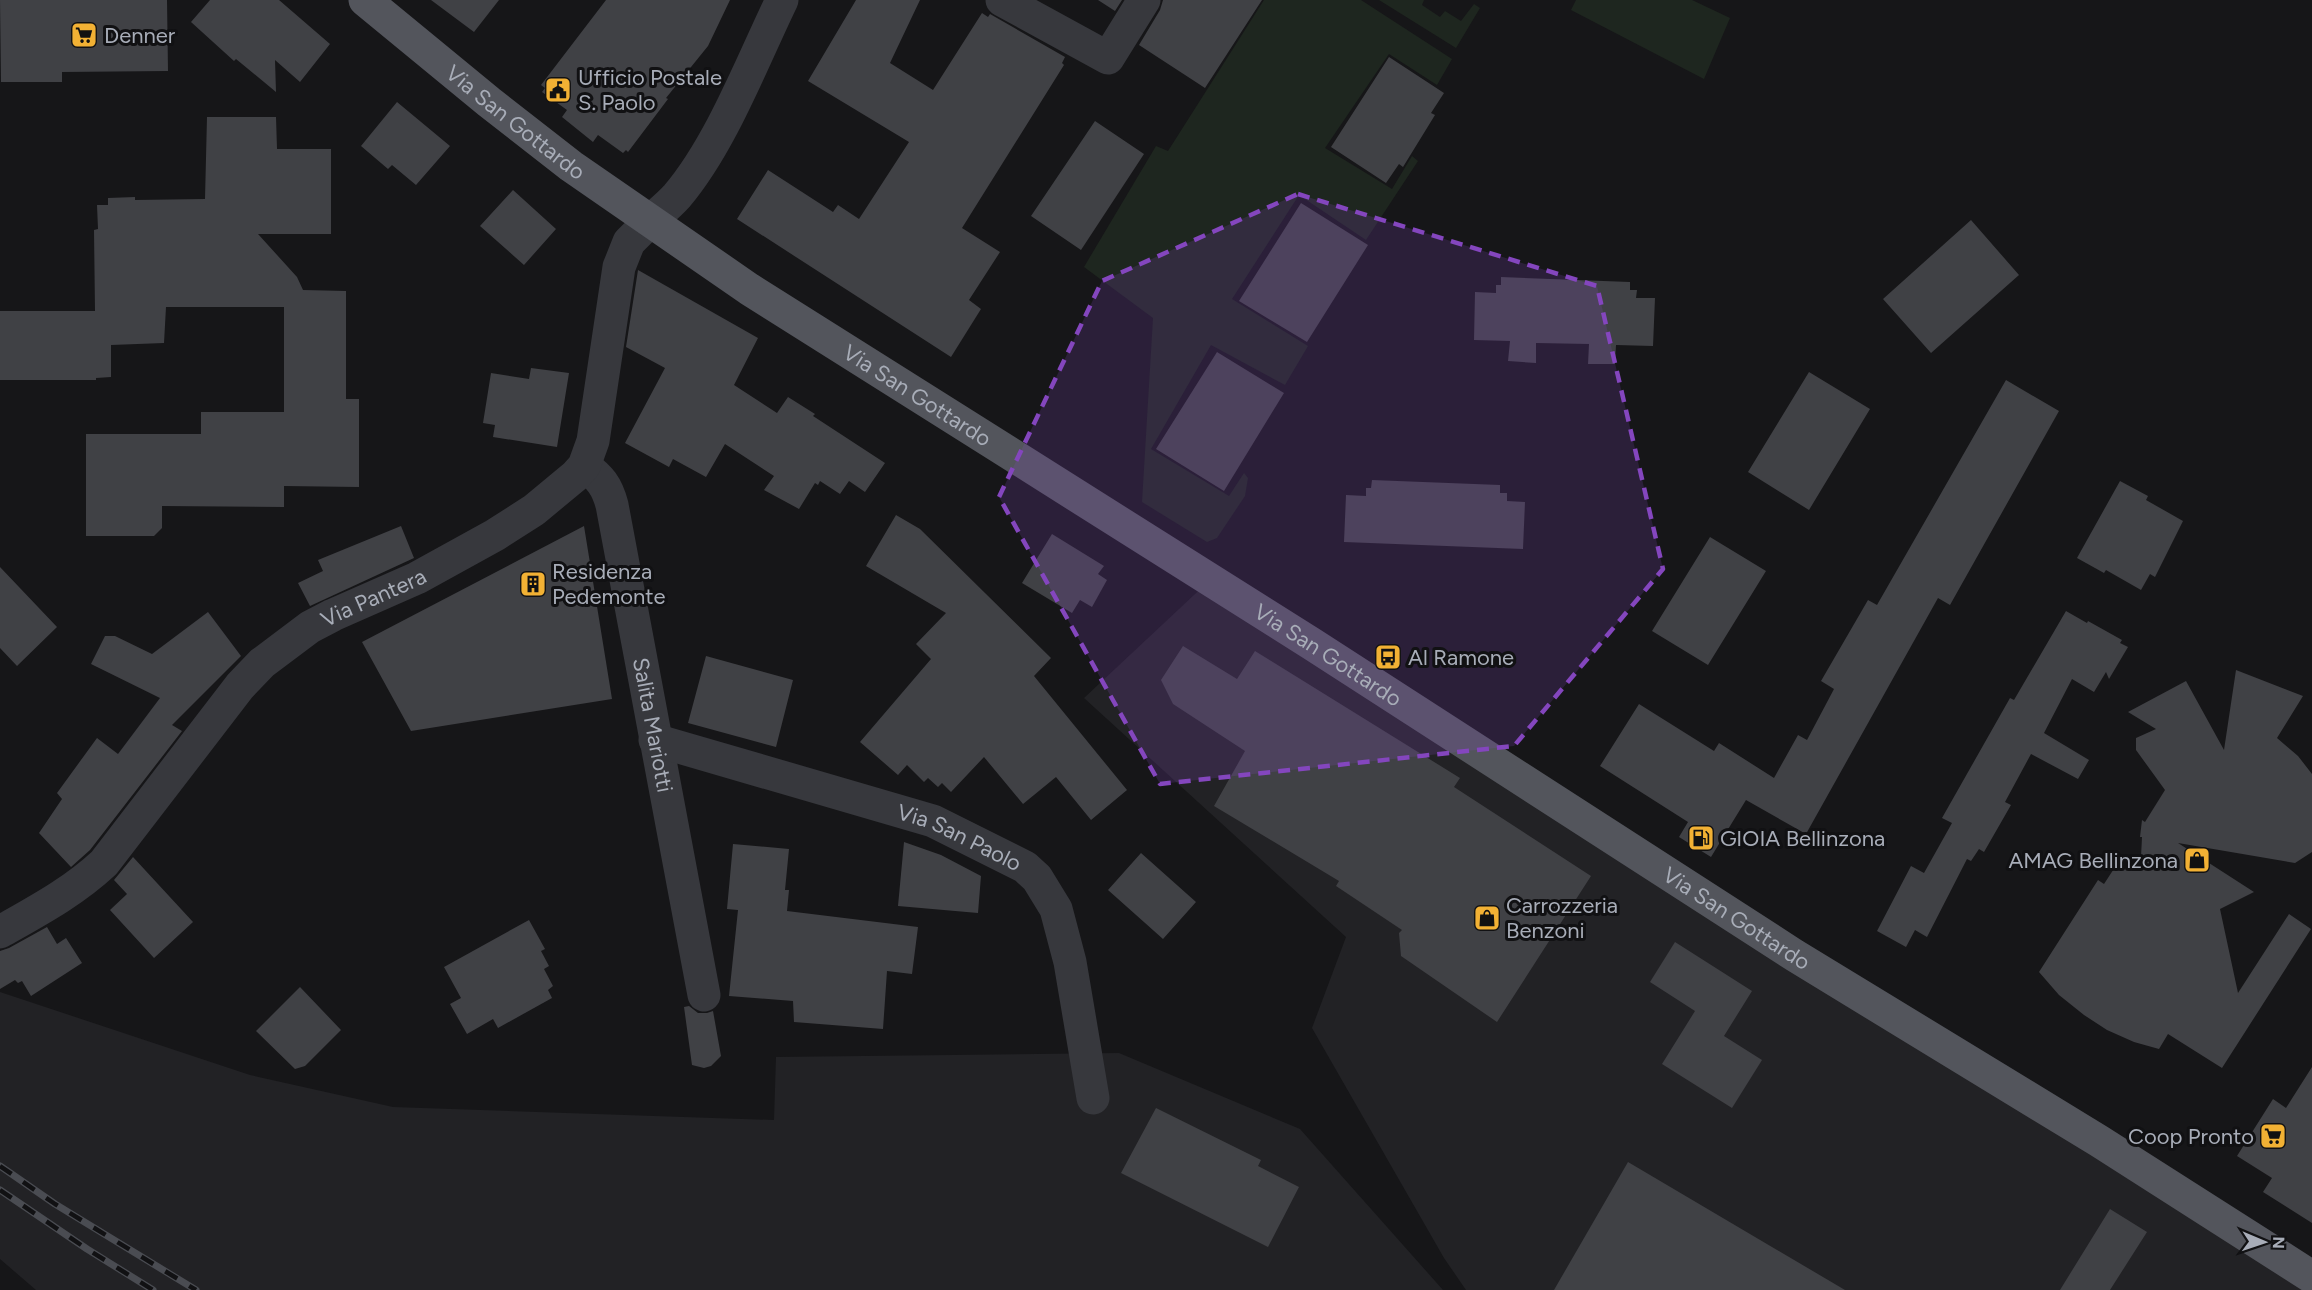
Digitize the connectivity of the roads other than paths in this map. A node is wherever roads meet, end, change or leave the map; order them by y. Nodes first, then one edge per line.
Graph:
1 (782, 0) edge
2 (1002, 0) edge
3 (1144, 0) edge
4 (375, 3) edge
5 (650, 221) junction
6 (584, 466) junction
7 (655, 740) junction
8 (0, 932) edge
9 (704, 995) dead end
10 (1093, 1098) dead end
11 (2312, 1277) edge

1 - 5 street, Via Pantera
2 - 3 street
4 - 5 main road, Via San Gottardo
5 - 6 street, Via Pantera
5 - 11 main road, Via San Gottardo
6 - 7 street, Salita Mariotti
6 - 8 street, Via Pantera
7 - 9 street, Salita Mariotti
7 - 10 street, Via San Paolo

